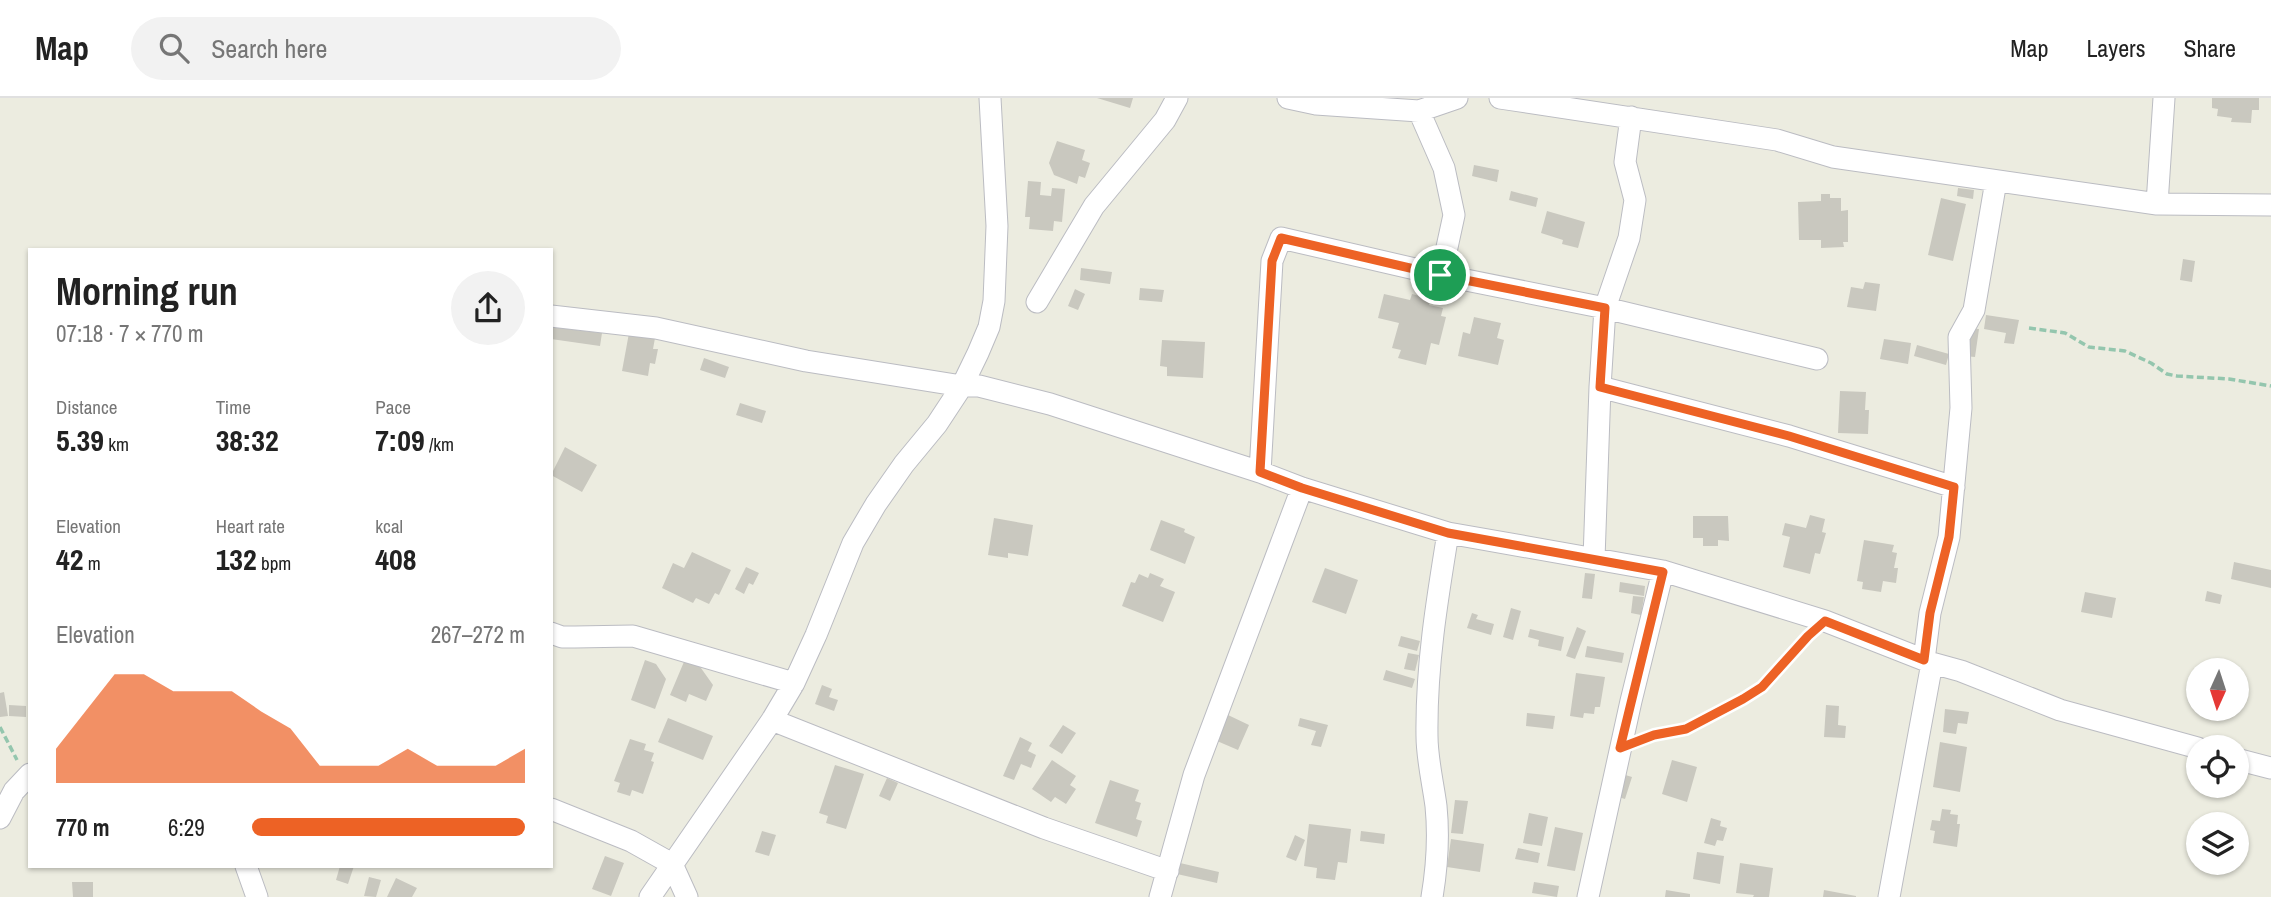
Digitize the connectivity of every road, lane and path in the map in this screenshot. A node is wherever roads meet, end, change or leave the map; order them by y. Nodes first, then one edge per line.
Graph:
1 (990, 98) edge
2 (1177, 98) edge
3 (1288, 98) edge
4 (1457, 98) edge
5 (1500, 98) edge
6 (2164, 98) edge
7 (1419, 111) junction
8 (1631, 117) junction
9 (1996, 181) junction
10 (2157, 204) junction
11 (2271, 205) edge
12 (1440, 275) junction
13 (1037, 302) dead end
14 (1605, 308) junction
15 (553, 316) edge
16 (2029, 328) dead end
17 (1816, 359) dead end
18 (961, 386) junction
19 (2271, 386) edge
20 (1600, 387) junction
21 (1260, 472) junction
22 (1954, 487) junction
23 (1302, 488) junction
24 (1448, 533) junction
25 (1594, 559) junction
26 (1663, 572) junction
27 (1825, 621) junction
28 (553, 634) edge
29 (1928, 662) junction
30 (794, 683) junction
31 (772, 720) junction
32 (0, 727) edge
33 (2186, 745) edge
34 (1620, 748) junction
35 (2249, 762) edge
36 (2271, 768) edge
37 (27, 776) edge
38 (553, 810) edge
39 (0, 818) edge
40 (672, 864) junction
41 (247, 868) edge
42 (1168, 871) junction
43 (257, 897) edge
44 (650, 897) edge
45 (687, 897) edge
46 (1160, 897) edge
47 (1433, 897) edge
48 (1588, 897) edge
49 (1889, 897) edge

1 - 18 street
2 - 13 street
3 - 7 street
4 - 7 street
5 - 8 street
6 - 10 street
7 - 12 street
8 - 9 street
8 - 14 street
9 - 10 street
9 - 22 street
10 - 11 street
12 - 14 street
12 - 21 street
14 - 17 street
14 - 20 street
15 - 18 street
16 - 19 path
18 - 21 street
18 - 30 street
20 - 22 street
20 - 25 street
21 - 23 street
22 - 29 street
23 - 24 street
23 - 42 street
24 - 25 street
24 - 47 street
25 - 26 street
26 - 27 street
26 - 34 street
27 - 29 street
27 - 34 path
28 - 30 street
29 - 33 street
29 - 49 street
30 - 31 street
31 - 40 street
31 - 42 street
32 - 37 path
34 - 48 street
35 - 36 street
37 - 39 street
38 - 40 street
40 - 44 street
40 - 45 street
41 - 43 street
42 - 46 street

